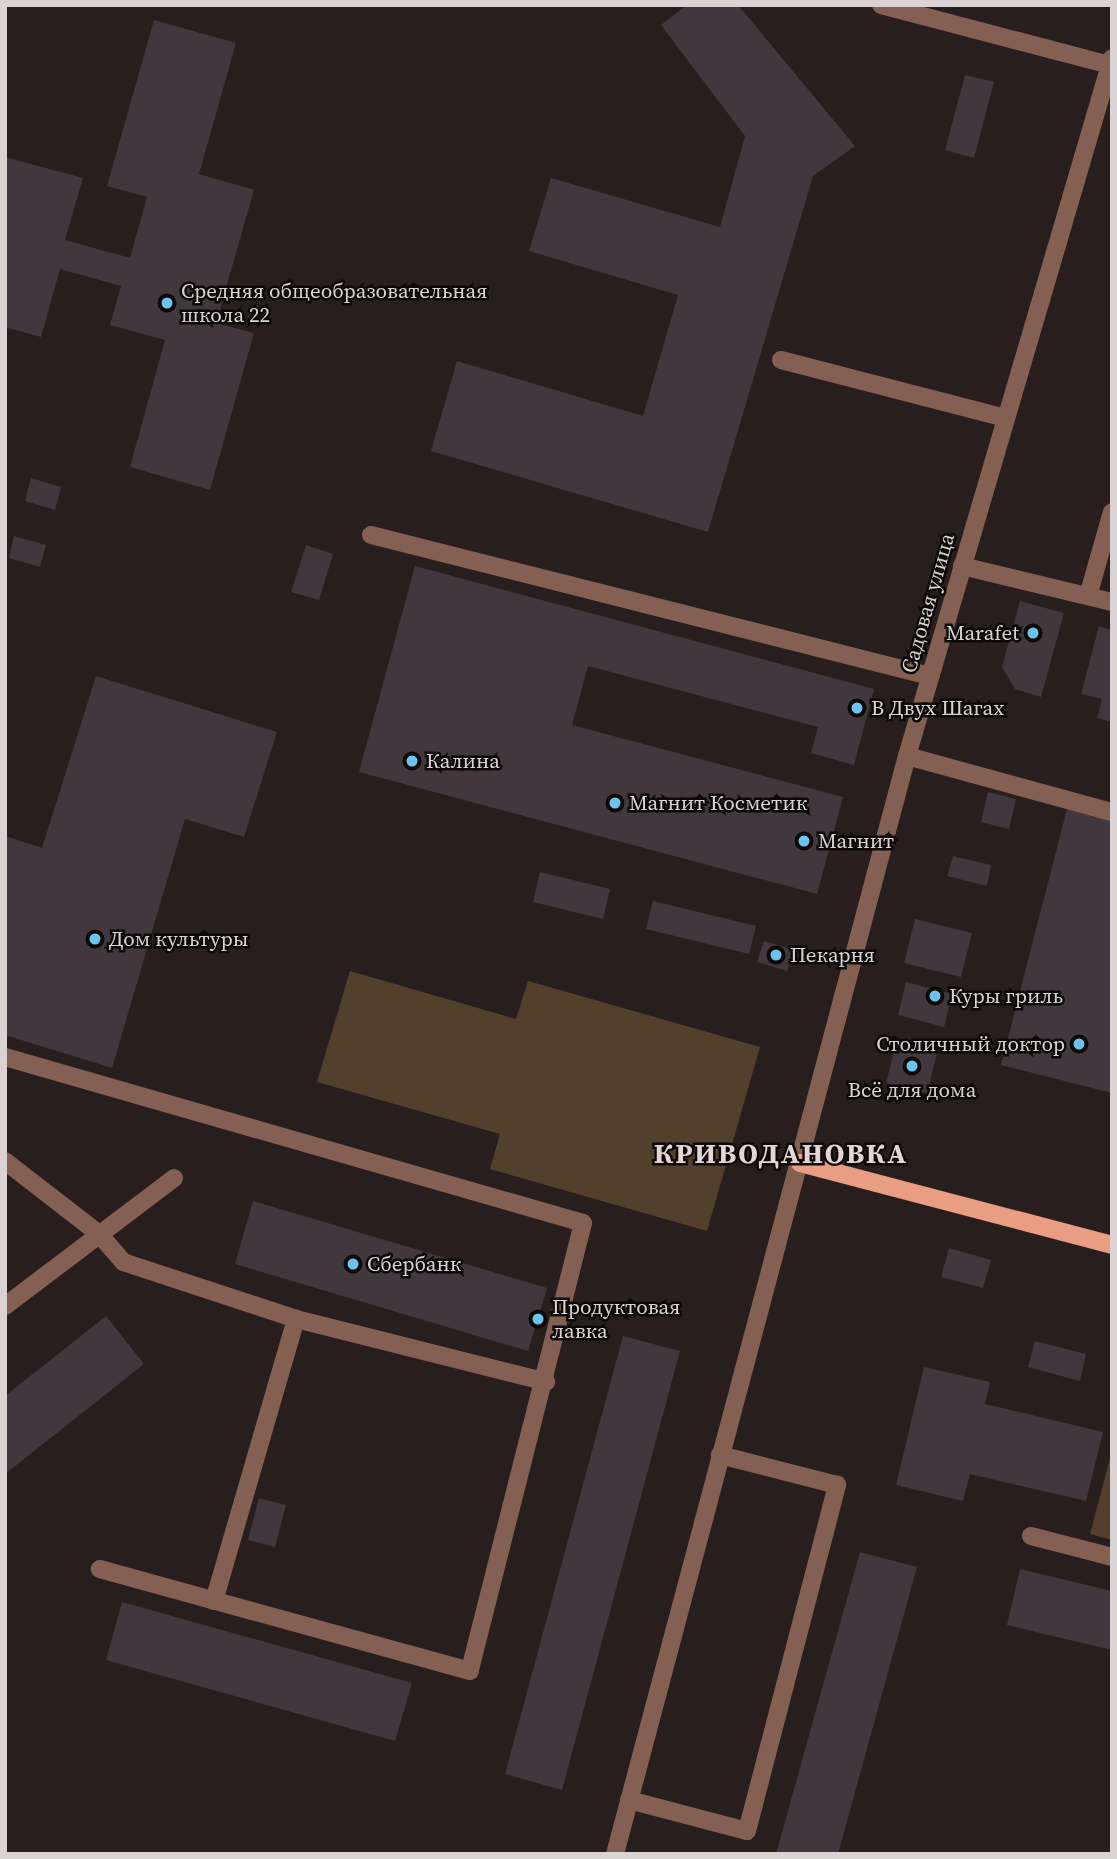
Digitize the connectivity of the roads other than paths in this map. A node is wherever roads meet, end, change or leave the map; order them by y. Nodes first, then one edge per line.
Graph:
1 (881, 5) edge
2 (1111, 61) edge
3 (780, 360) dead end
4 (1006, 418) junction
5 (1112, 512) edge
6 (371, 535) dead end
7 (962, 566) junction
8 (1088, 596) junction
9 (1112, 602) edge
10 (930, 676) junction
11 (907, 756) junction
12 (1112, 812) edge
13 (5, 1057) edge
14 (5, 1161) edge
15 (800, 1163) junction
16 (174, 1178) dead end
17 (99, 1234) junction
18 (1112, 1245) edge
19 (5, 1306) edge
20 (296, 1319) junction
21 (545, 1382) junction
22 (720, 1455) junction
23 (1031, 1536) dead end
24 (1112, 1557) edge
25 (100, 1569) dead end
26 (214, 1601) junction
27 (629, 1800) junction
28 (615, 1854) edge

1 - 2 street
2 - 4 street, Садовая улица
3 - 4 street
4 - 7 street, Садовая улица
5 - 8 street
6 - 10 street
7 - 8 street
7 - 10 street, Садовая улица
8 - 9 street
10 - 11 street, Садовая улица
11 - 12 street
11 - 15 street, Садовая улица
13 - 21 street
14 - 17 street
15 - 18 main road
15 - 22 street, Садовая улица
16 - 17 street
17 - 19 street
17 - 20 street
20 - 21 street
20 - 26 street
21 - 26 street
22 - 27 street, Садовая улица
22 - 27 street
23 - 24 street
25 - 26 street
27 - 28 street, Садовая улица

